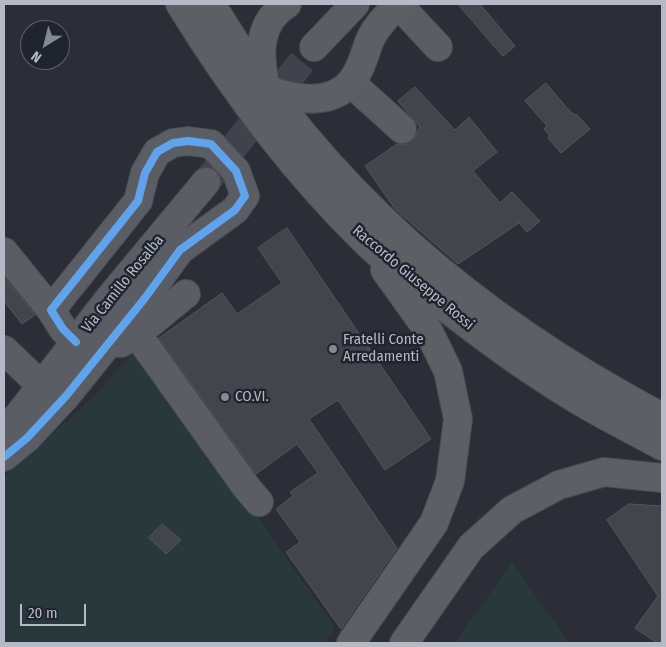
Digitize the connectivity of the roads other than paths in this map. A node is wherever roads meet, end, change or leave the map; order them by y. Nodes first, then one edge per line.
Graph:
1 (180, 4) edge
2 (210, 4) edge
3 (287, 4) edge
4 (355, 4) edge
5 (398, 4) edge
6 (314, 47) tunnel mouth
7 (438, 47) dead end
8 (351, 83) junction
9 (266, 88) junction
10 (402, 129) dead end
11 (206, 182) tunnel mouth
12 (366, 242) junction
13 (4, 252) edge
14 (186, 294) dead end
15 (51, 310) junction
16 (137, 334) junction
17 (76, 342) junction
18 (107, 345) junction
19 (4, 350) edge
20 (42, 386) junction
21 (662, 417) edge
22 (4, 434) edge
23 (662, 446) edge
24 (4, 457) edge
25 (662, 478) edge
26 (259, 502) dead end
27 (351, 643) edge
28 (404, 643) edge

1 - 12 main road, Raccordo Giuseppe Rossi
2 - 9 main road
3 - 9 main road
4 - 6 street
5 - 7 street
5 - 8 main road
8 - 9 main road
8 - 10 street
9 - 21 main road
11 - 17 street, Via Camillo Rosalba
12 - 23 main road, Raccordo Giuseppe Rossi
12 - 27 main road
13 - 15 street
14 - 16 street
15 - 17 street
15 - 18 street
16 - 18 street
16 - 26 street
17 - 20 street, Via Camillo Rosalba
18 - 24 street
19 - 20 street
20 - 22 street, Via Camillo Rosalba
25 - 28 main road

